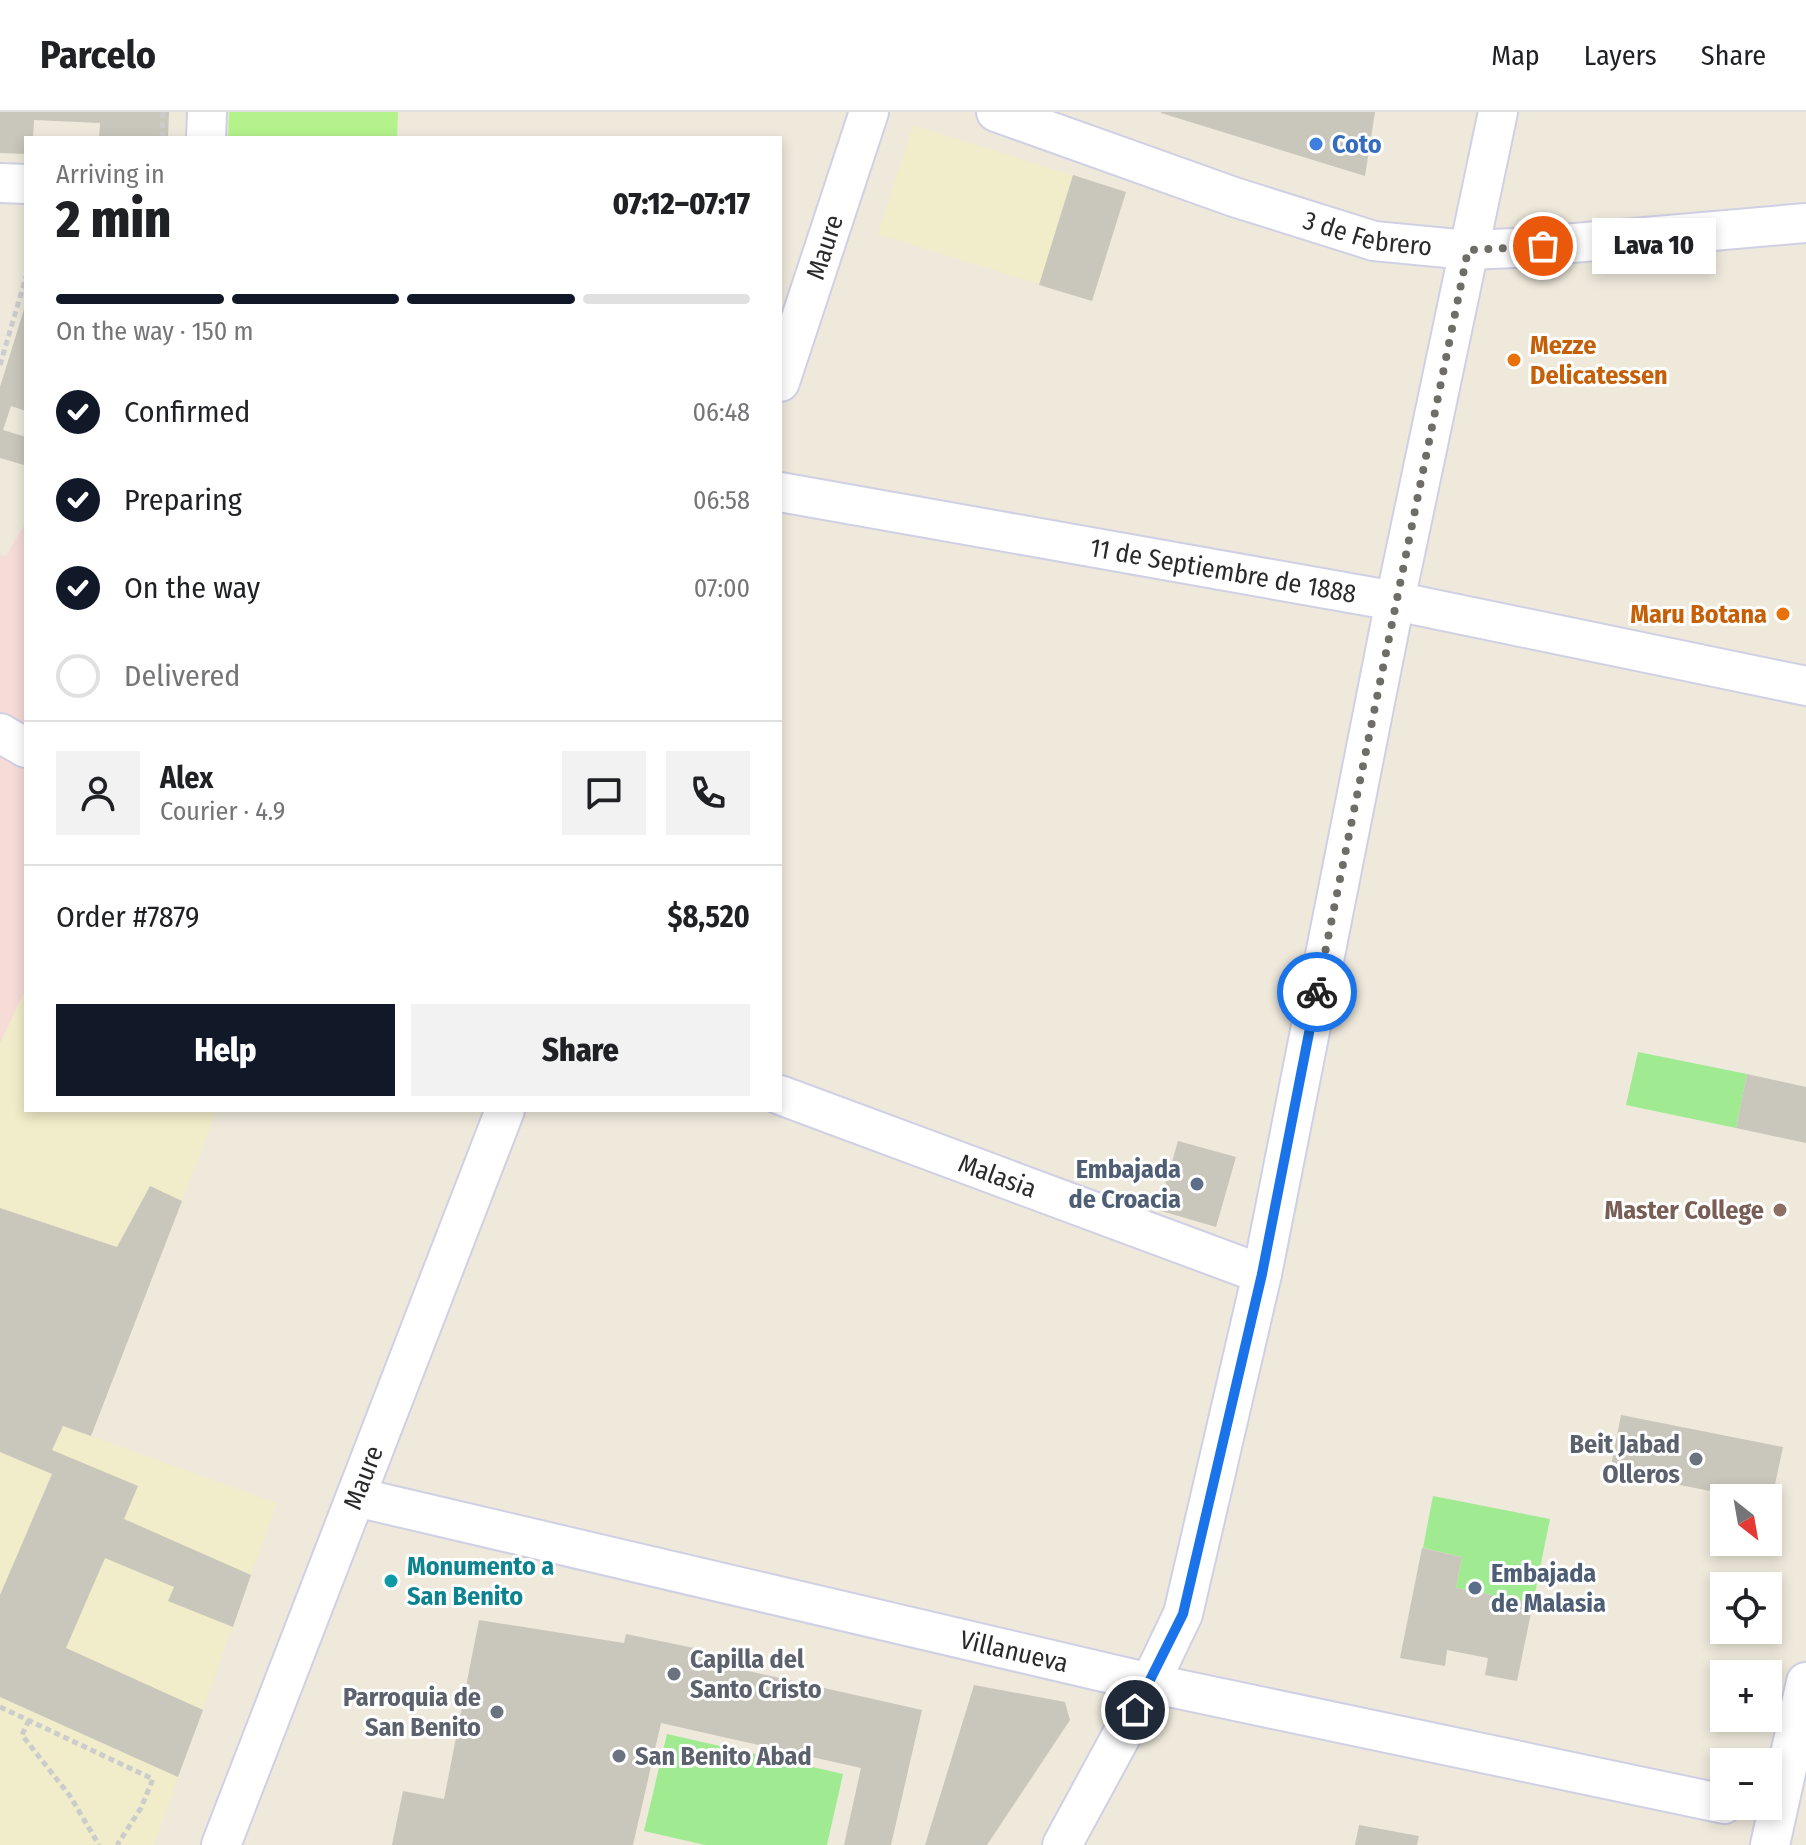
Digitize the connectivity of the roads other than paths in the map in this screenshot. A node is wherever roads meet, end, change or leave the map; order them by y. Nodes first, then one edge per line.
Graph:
1 (207, 112) edge
2 (869, 112) edge
3 (996, 112) edge
4 (1498, 112) edge
5 (206, 136) edge
6 (0, 183) edge
7 (24, 184) edge
8 (1806, 223) edge
9 (1468, 250) junction
10 (782, 376) edge
11 (782, 492) edge
12 (1395, 601) junction
13 (1806, 686) edge
14 (0, 733) edge
15 (24, 747) edge
16 (782, 1096) edge
17 (504, 1112) edge
18 (1262, 1274) junction
19 (356, 1497) junction
20 (1806, 1682) edge
21 (1150, 1683) junction
22 (1710, 1801) edge
23 (1784, 1827) edge
24 (221, 1845) edge
25 (1062, 1845) edge

1 - 5 street
2 - 10 street, Maure
3 - 9 street, 3 de Febrero
4 - 9 street
6 - 7 street
8 - 9 street, 3 de Febrero
9 - 12 street
11 - 12 street, 11 de Septiembre de 1888
12 - 13 street, 11 de Septiembre de 1888
12 - 18 street
14 - 15 street
16 - 18 street, Malasia
17 - 19 street, Maure
18 - 21 street
19 - 21 street, Villanueva
19 - 24 street, Maure
20 - 23 street
21 - 22 street, Villanueva
21 - 25 street

